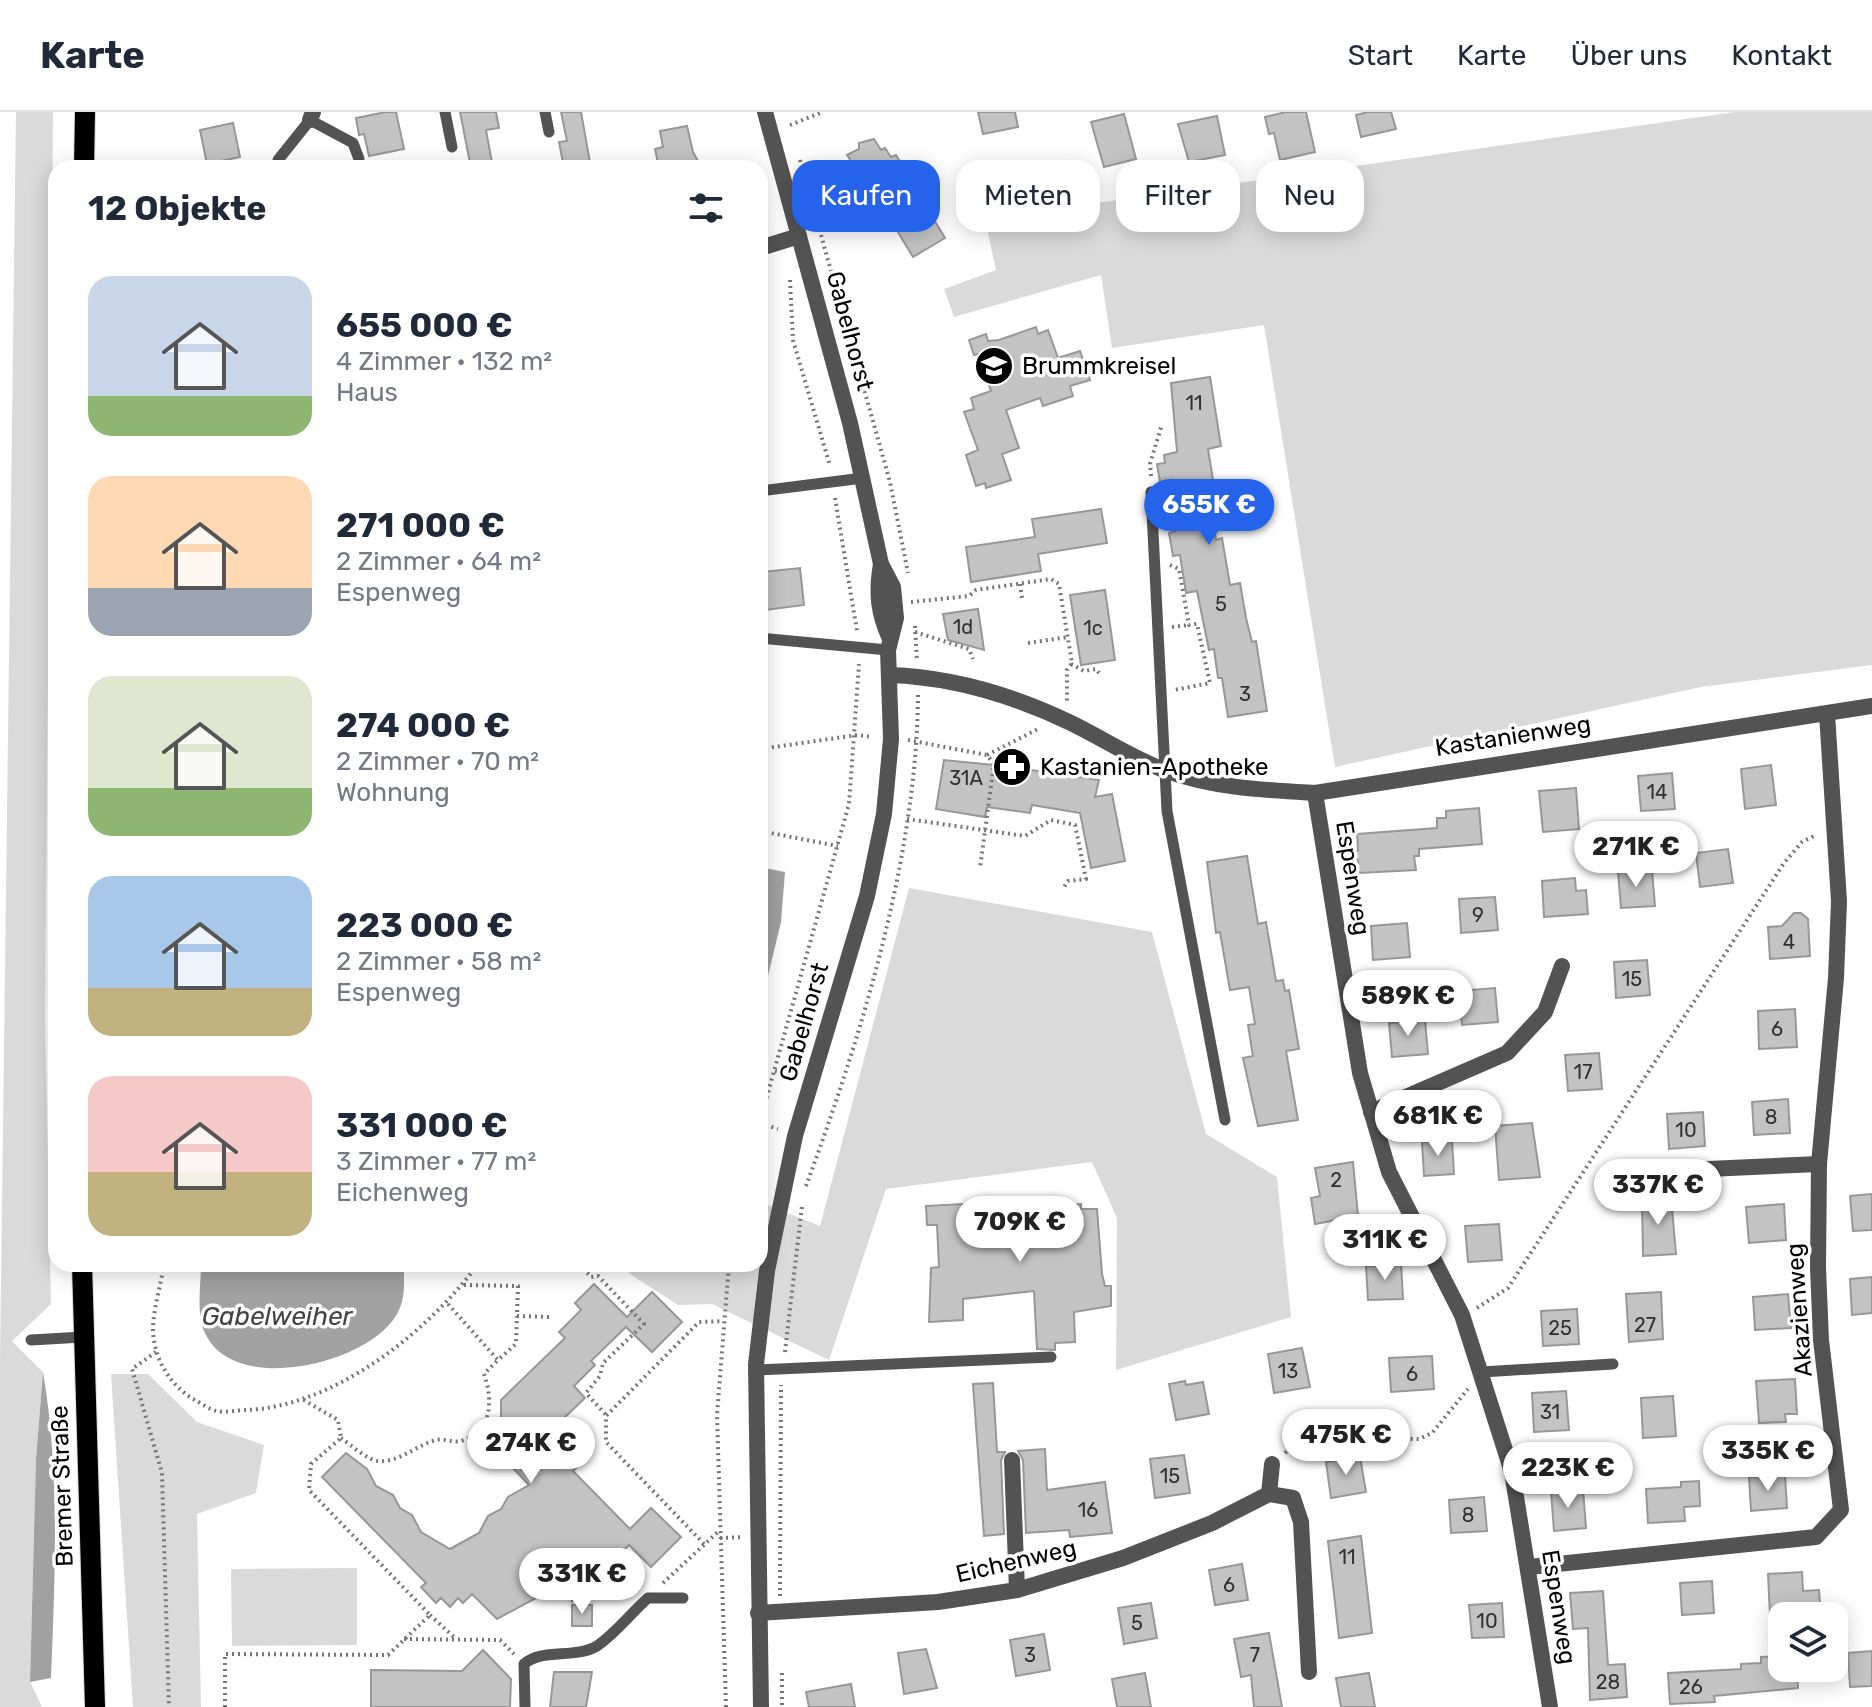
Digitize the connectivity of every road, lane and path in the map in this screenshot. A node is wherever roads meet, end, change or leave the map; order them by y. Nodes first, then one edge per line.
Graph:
1 (85, 112) edge
2 (445, 112) edge
3 (545, 112) edge
4 (765, 112) edge
5 (823, 112) edge
6 (311, 116) edge
7 (790, 125) dead end
8 (549, 132) dead end
9 (452, 147) dead end
10 (359, 159) dead end
11 (84, 160) edge
12 (278, 160) dead end
13 (793, 237) junction
14 (768, 245) edge
15 (1162, 424) dead end
16 (863, 478) junction
17 (833, 483) junction
18 (768, 490) edge
19 (1151, 492) joint
20 (1154, 566) junction
21 (1020, 584) junction
22 (1022, 598) dead end
23 (913, 602) dead end
24 (915, 632) dead end
25 (1068, 637) junction
26 (768, 639) edge
27 (1028, 643) dead end
28 (889, 644) junction
29 (860, 649) junction
30 (973, 659) dead end
31 (1071, 664) junction
32 (1099, 673) dead end
33 (889, 675) junction
34 (1160, 693) junction
35 (1872, 706) edge
36 (1827, 714) junction
37 (1059, 718) junction
38 (857, 735) junction
39 (891, 739) junction
40 (768, 748) edge
41 (987, 755) junction
42 (1163, 770) junction
43 (1315, 793) junction
44 (907, 819) junction
45 (1836, 826) junction
46 (986, 830) junction
47 (768, 833) edge
48 (838, 846) junction
49 (980, 868) dead end
50 (1064, 887) dead end
51 (1562, 966) dead end
52 (768, 1093) edge
53 (1371, 1112) junction
54 (1225, 1120) dead end
55 (1819, 1164) junction
56 (1708, 1169) dead end
57 (768, 1266) edge
58 (82, 1272) edge
59 (163, 1272) edge
60 (472, 1272) edge
61 (586, 1272) edge
62 (728, 1272) edge
63 (767, 1272) edge
64 (463, 1285) junction
65 (448, 1304) junction
66 (1462, 1315) junction
67 (517, 1316) junction
68 (551, 1317) dead end
69 (723, 1321) junction
70 (83, 1337) junction
71 (31, 1340) dead end
72 (156, 1352) junction
73 (1051, 1357) dead end
74 (498, 1360) junction
75 (1613, 1364) dead end
76 (782, 1368) junction
77 (756, 1370) junction
78 (1482, 1372) junction
79 (302, 1399) junction
80 (606, 1416) junction
81 (341, 1438) junction
82 (1012, 1460) dead end
83 (1272, 1464) joint
84 (1269, 1494) junction
85 (720, 1530) junction
86 (704, 1544) junction
87 (1529, 1567) junction
88 (1017, 1590) junction
89 (648, 1598) junction
90 (683, 1598) dead end
91 (780, 1612) junction
92 (758, 1613) junction
93 (430, 1615) junction
94 (403, 1639) junction
95 (457, 1640) junction
96 (532, 1657) junction
97 (781, 1660) dead end
98 (1309, 1672) dead end
99 (95, 1707) edge
100 (169, 1707) edge
101 (225, 1707) edge
102 (525, 1707) edge
103 (726, 1707) edge
104 (761, 1707) edge
105 (782, 1707) edge
106 (1550, 1707) edge

1 - 11 main road
2 - 9 lane
3 - 8 lane
4 - 13 street, Gabelhorst
5 - 7 path
6 - 10 lane
6 - 12 lane
13 - 14 street
13 - 16 street, Gabelhorst
13 - 17 path
15 - 19 path
16 - 17 lane
16 - 28 street, Gabelhorst
17 - 18 lane
17 - 29 path
19 - 20 lane
20 - 34 lane
20 - 34 path
21 - 22 path
21 - 23 path
21 - 25 path
24 - 30 path
25 - 27 path
25 - 31 path
26 - 29 lane
28 - 29 lane
28 - 33 street, Gabelhorst
29 - 38 path
31 - 32 path
31 - 37 path
33 - 37 street, Kastanienweg
33 - 39 street, Gabelhorst
34 - 42 lane
35 - 36 street, Kastanienweg
36 - 43 street, Kastanienweg
36 - 45 street, Akazienweg
37 - 41 path
37 - 42 street, Kastanienweg
38 - 39 path
38 - 40 path
38 - 48 path
39 - 57 street, Gabelhorst
41 - 44 path
41 - 46 path
42 - 43 street, Kastanienweg
42 - 54 lane
43 - 53 street, Espenweg
44 - 46 path
44 - 76 path
45 - 55 street, Akazienweg
45 - 66 path
46 - 49 path
46 - 50 path
47 - 48 path
48 - 52 path
51 - 53 street
53 - 66 street, Espenweg
55 - 56 street
55 - 87 street, Akazienweg
58 - 70 main road, Bremer Straße
59 - 72 path
60 - 64 path
61 - 80 path
62 - 69 path
63 - 77 street, Gabelhorst
64 - 65 path
64 - 67 path
65 - 74 path
65 - 79 path
66 - 78 street, Espenweg
67 - 68 path
67 - 74 path
69 - 80 path
69 - 85 path
70 - 71 lane
70 - 99 main road, Bremer Straße
72 - 79 path
72 - 100 path
73 - 76 lane
74 - 81 path
75 - 78 lane
76 - 77 lane
76 - 91 path
77 - 92 street, Gabelhorst
78 - 83 path
78 - 87 street, Espenweg
79 - 81 path
80 - 86 path
81 - 93 path
82 - 88 street
83 - 84 street
84 - 88 street, Eichenweg
84 - 98 street
85 - 86 path
85 - 103 path
86 - 89 path
87 - 106 street, Espenweg
88 - 91 street, Eichenweg
89 - 90 lane
89 - 96 lane
91 - 92 street, Eichenweg
92 - 104 street, Gabelhorst
93 - 94 path
93 - 95 path
94 - 95 path
94 - 101 path
95 - 96 path
96 - 102 lane
97 - 105 path

